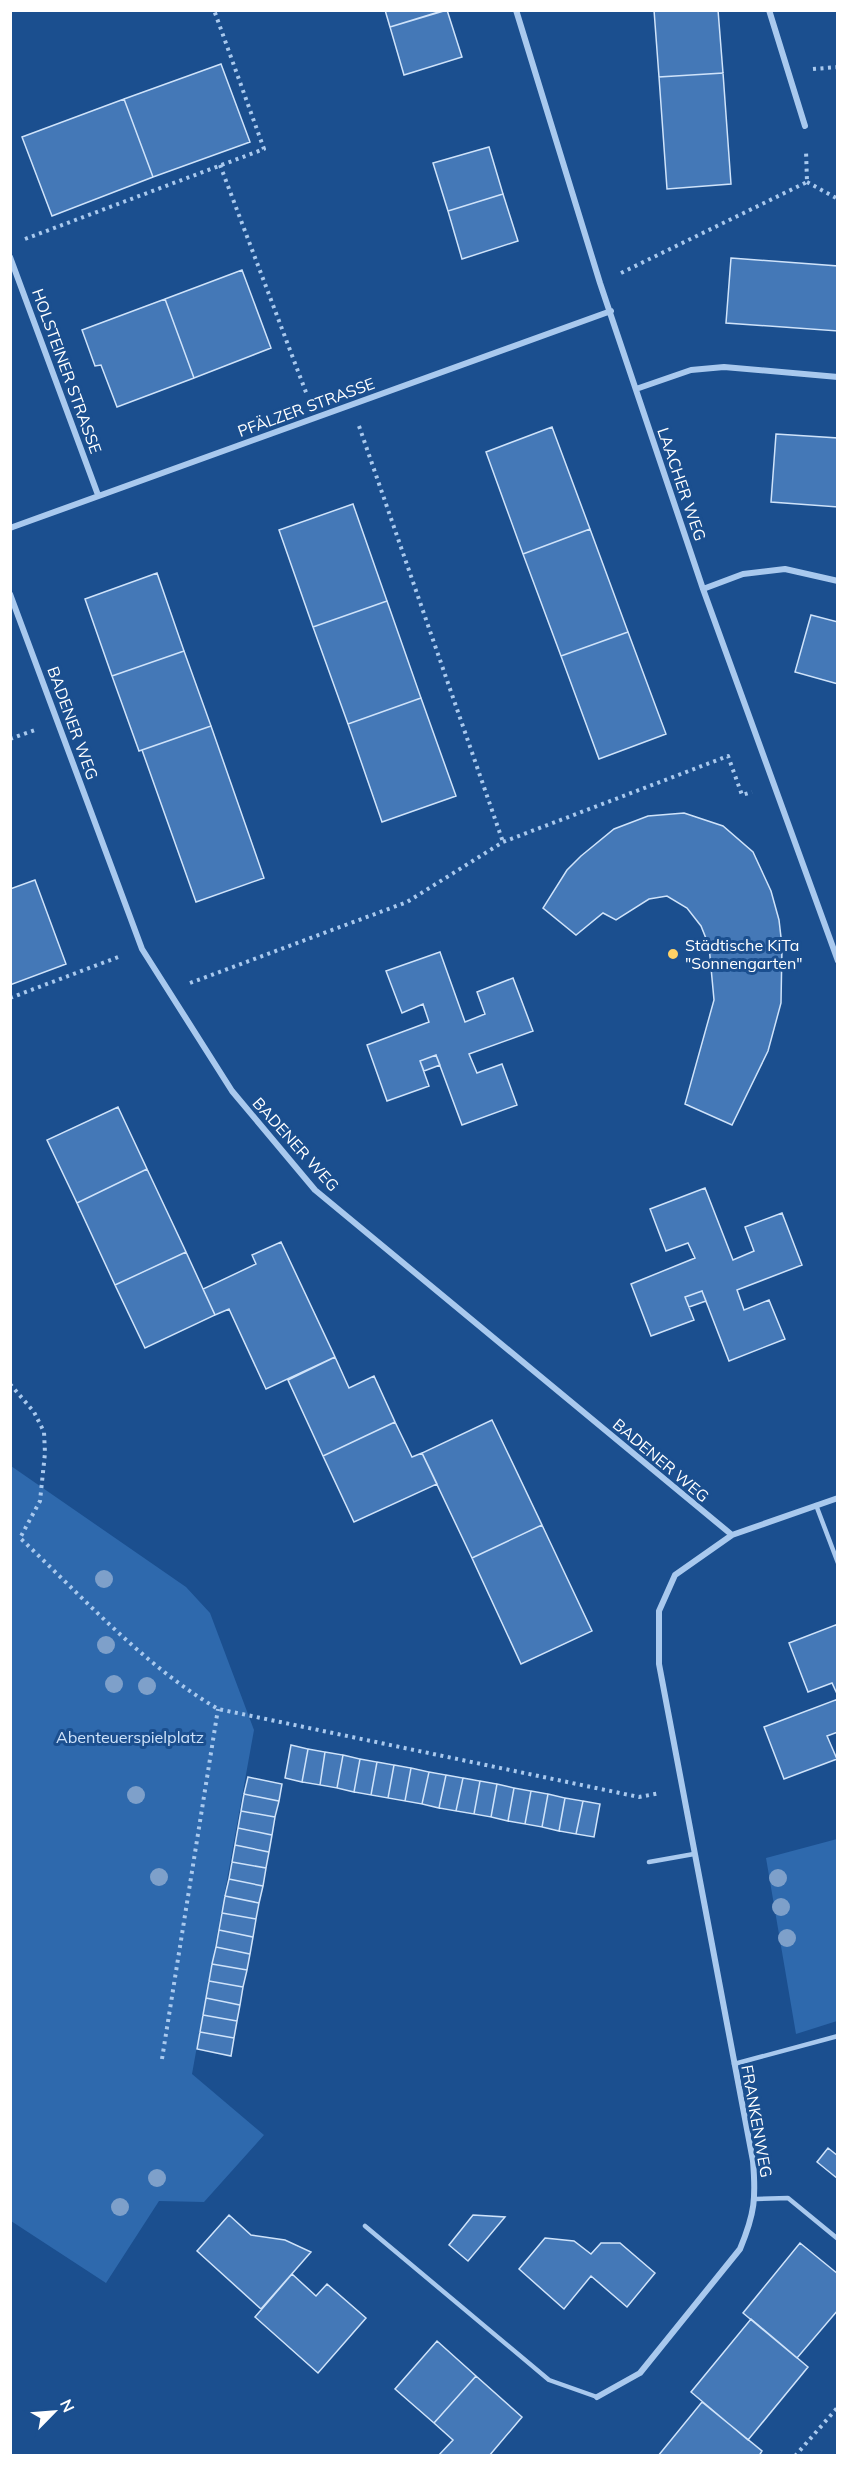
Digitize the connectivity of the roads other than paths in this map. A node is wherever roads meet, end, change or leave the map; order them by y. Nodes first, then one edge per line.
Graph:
1 (516, 10) edge
2 (769, 10) edge
3 (805, 126) road end
4 (10, 257) edge
5 (611, 311) junction
6 (837, 377) edge
7 (636, 389) junction
8 (98, 495) junction
9 (10, 528) edge
10 (837, 581) edge
11 (703, 589) junction
12 (10, 594) edge
13 (837, 961) edge
14 (837, 1498) edge
15 (816, 1505) junction
16 (732, 1535) junction
17 (837, 1563) edge
18 (694, 1854) junction
19 (649, 1862) dead end
20 (837, 2036) edge
21 (734, 2064) junction
22 (756, 2199) junction
23 (365, 2226) dead end
24 (836, 2236) edge
25 (597, 2397) joint

1 - 5 street, LAACHER WEG
2 - 3 street
4 - 8 street, HOLSTEINER STRASSE
5 - 7 street, LAACHER WEG
5 - 8 street, PFÄLZER STRASSE
6 - 7 street
7 - 11 street, LAACHER WEG
8 - 9 street, PFÄLZER STRASSE
10 - 11 street
11 - 13 street, LAACHER WEG
12 - 16 street, BADENER WEG
14 - 15 street
15 - 16 street
15 - 17 lane
16 - 18 street, FRANKENWEG
18 - 19 lane
18 - 21 street, FRANKENWEG
20 - 21 lane
21 - 22 street, FRANKENWEG
22 - 24 lane
22 - 25 street, FRANKENWEG
23 - 25 lane, FRANKENWEG

